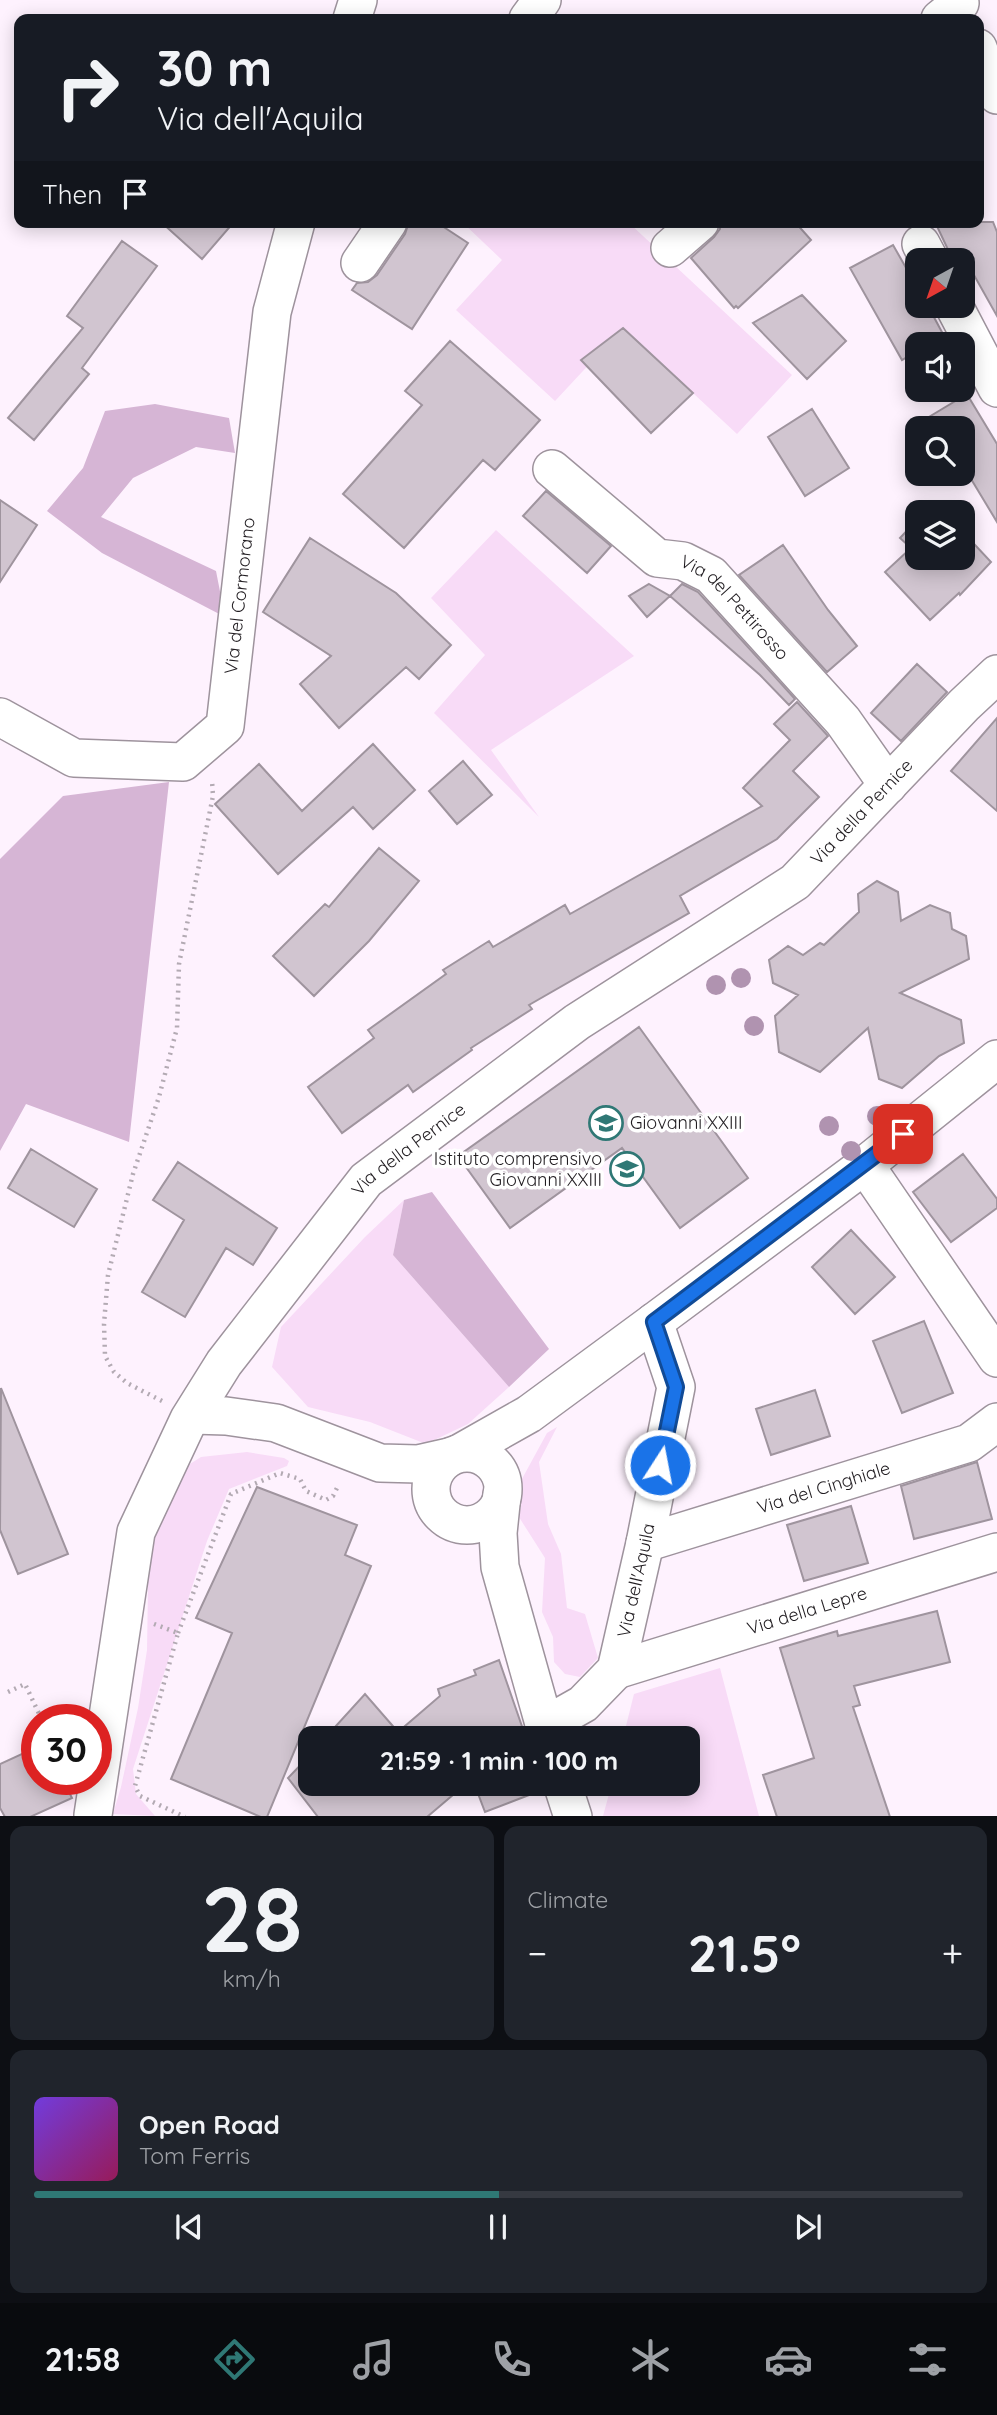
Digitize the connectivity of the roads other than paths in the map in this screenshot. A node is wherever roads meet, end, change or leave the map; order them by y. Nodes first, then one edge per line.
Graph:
1 (984, 63) edge
2 (997, 95) edge
3 (294, 228) edge
4 (384, 228) edge
5 (693, 228) edge
6 (670, 248) dead end
7 (360, 263) dead end
8 (960, 318) edge
9 (997, 388) edge
10 (552, 469) dead end
11 (997, 674) edge
12 (0, 717) edge
13 (888, 785) junction
14 (997, 1059) edge
15 (865, 1165) junction
16 (654, 1322) junction
17 (997, 1358) edge
18 (214, 1380) junction
19 (541, 1405) junction
20 (191, 1417) junction
21 (997, 1422) edge
22 (275, 1423) junction
23 (454, 1455) junction
24 (380, 1463) junction
25 (501, 1484) junction
26 (433, 1502) junction
27 (463, 1524) junction
28 (645, 1543) junction
29 (997, 1552) edge
30 (500, 1567) junction
31 (616, 1670) junction
32 (544, 1726) edge
33 (554, 1726) edge
34 (93, 1815) edge

1 - 2 street
3 - 12 street, Via del Cormorano
4 - 7 street
5 - 6 street
8 - 9 street
10 - 13 street, Via del Pettirosso
11 - 13 street, Via della Pernice
13 - 18 street, Via della Pernice
14 - 15 street
15 - 16 street
15 - 17 street
16 - 19 street
16 - 28 street, Via dell'Aquila
18 - 20 street, Via della Pernice
18 - 22 street
19 - 23 street
19 - 25 street
20 - 22 street
20 - 34 street, Via della Pernice
21 - 28 street, Via del Cinghiale
22 - 24 street
23 - 24 street
23 - 25 street
23 - 26 street
24 - 26 street
25 - 27 street
25 - 30 street
26 - 27 street
27 - 30 street
28 - 31 street, Via dell'Aquila
29 - 31 street, Via della Lepre
30 - 32 street
31 - 33 street

